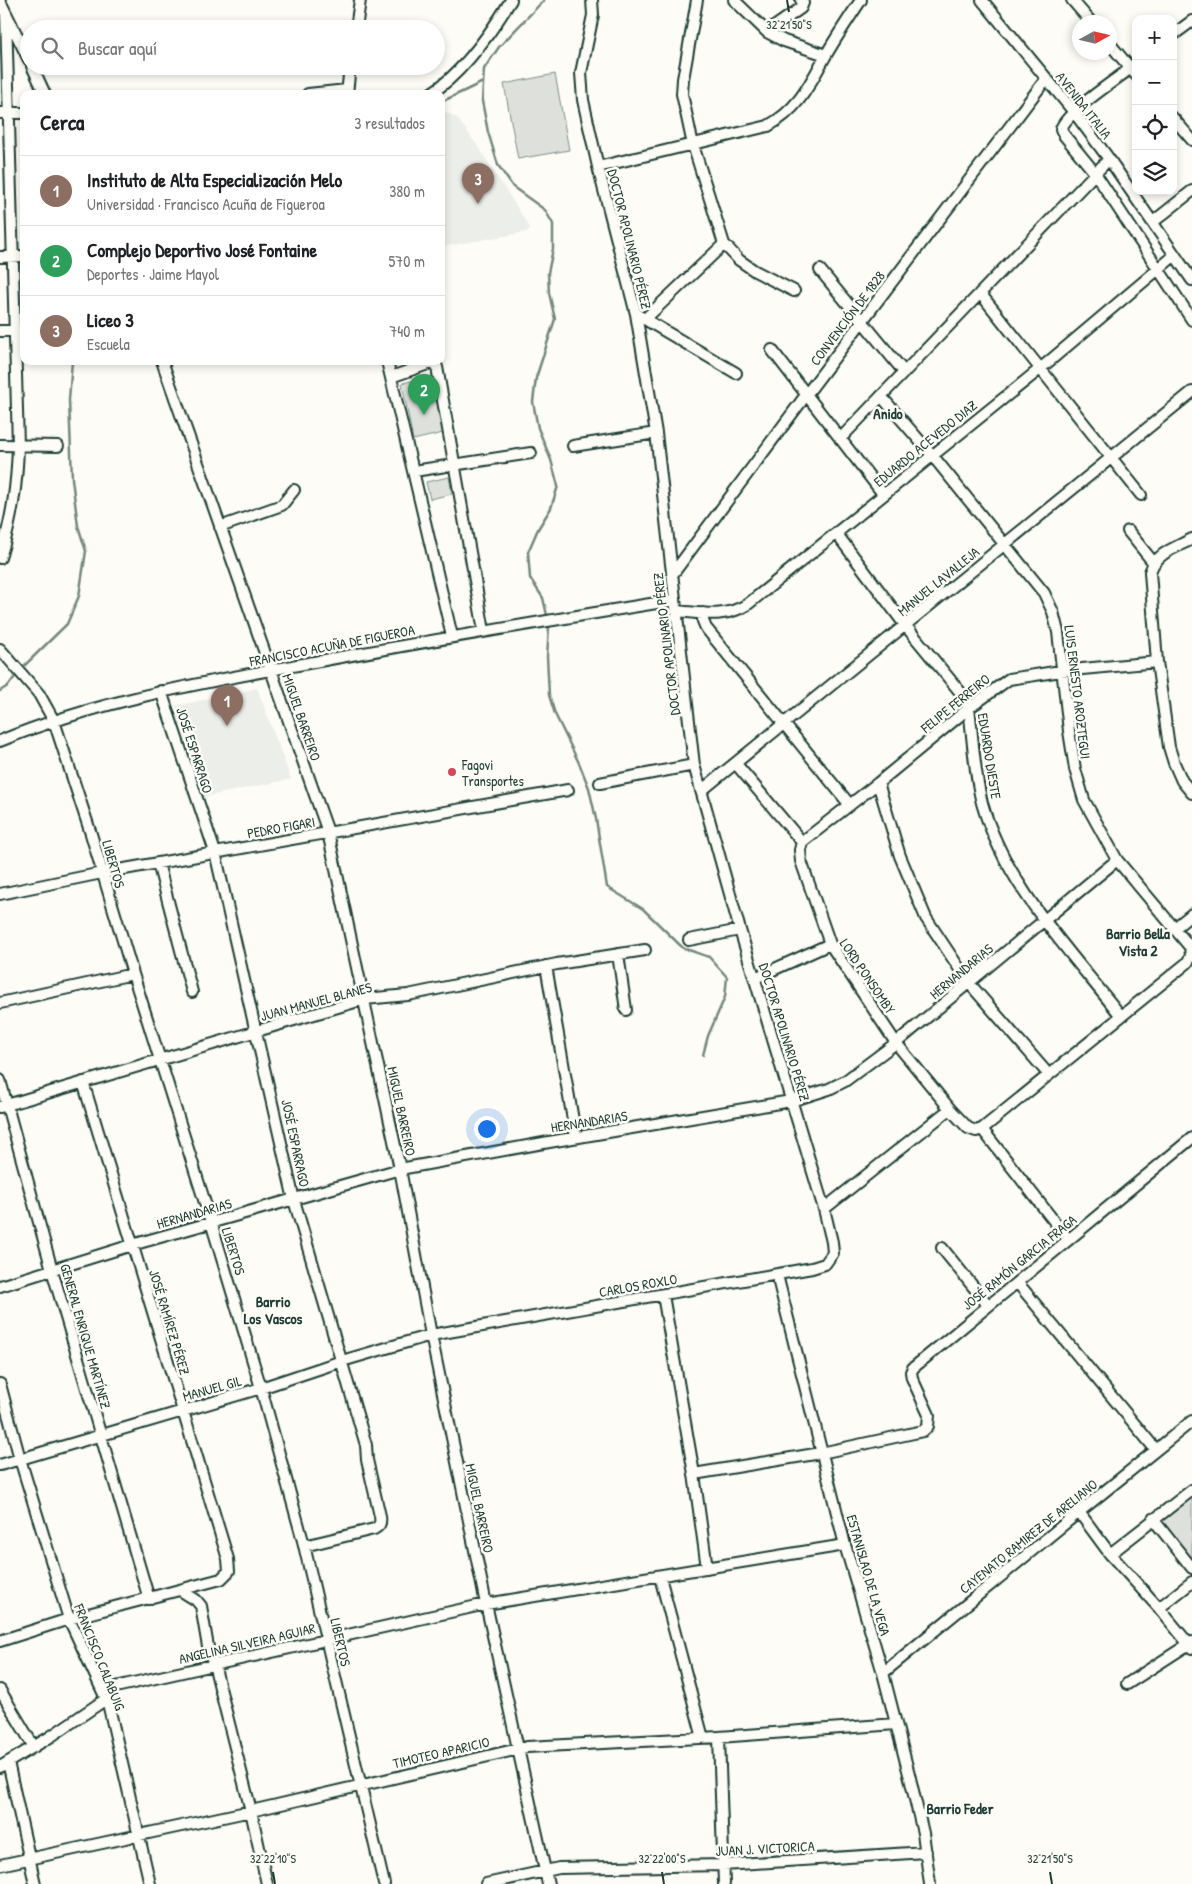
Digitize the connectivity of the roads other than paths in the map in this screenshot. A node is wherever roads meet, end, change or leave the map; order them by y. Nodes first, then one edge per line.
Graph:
1 (360, 0) edge
2 (511, 0) edge
3 (592, 0) edge
4 (600, 0) edge
5 (697, 0) edge
6 (734, 0) edge
7 (802, 0) edge
8 (861, 0) edge
9 (982, 0) edge
10 (1072, 0) edge
11 (0, 1) edge
12 (6, 14) junction
13 (1085, 15) edge
14 (357, 20) edge
15 (1192, 21) edge
16 (590, 32) junction
17 (766, 32) junction
18 (1177, 32) edge
19 (20, 42) edge
20 (1117, 51) edge
21 (826, 54) junction
22 (1132, 67) edge
23 (1132, 70) edge
24 (36, 75) edge
25 (349, 75) edge
26 (1046, 79) junction
27 (43, 90) edge
28 (347, 90) edge
29 (435, 90) edge
30 (1074, 112) junction
31 (4, 113) edge
32 (20, 113) edge
33 (1177, 123) edge
34 (1192, 140) edge
35 (693, 145) junction
36 (1109, 159) junction
37 (598, 167) junction
38 (1095, 173) junction
39 (1192, 190) edge
40 (1153, 222) junction
41 (724, 244) junction
42 (1175, 255) junction
43 (20, 256) edge
44 (0, 257) edge
45 (12, 257) junction
46 (1158, 269) junction
47 (820, 270) dead end
48 (1192, 280) edge
49 (794, 291) dead end
50 (980, 292) junction
51 (636, 314) junction
52 (645, 319) junction
53 (862, 320) junction
54 (1192, 320) edge
55 (0, 331) edge
56 (20, 331) edge
57 (772, 350) dead end
58 (163, 365) edge
59 (388, 365) edge
60 (425, 365) edge
61 (436, 365) edge
62 (1040, 369) junction
63 (904, 372) junction
64 (736, 373) dead end
65 (391, 377) junction
66 (1192, 392) edge
67 (806, 395) junction
68 (881, 396) junction
69 (656, 433) junction
70 (840, 439) junction
71 (0, 445) edge
72 (18, 445) junction
73 (58, 446) dead end
74 (573, 446) dead end
75 (531, 453) dead end
76 (932, 456) junction
77 (1111, 457) junction
78 (455, 464) junction
79 (414, 471) junction
80 (294, 490) dead end
81 (883, 494) junction
82 (1141, 495) dead end
83 (220, 527) junction
84 (1128, 531) dead end
85 (836, 533) junction
86 (1192, 539) edge
87 (1004, 544) junction
88 (0, 558) edge
89 (1153, 562) junction
90 (672, 575) junction
91 (676, 606) junction
92 (704, 613) junction
93 (905, 625) junction
94 (484, 631) junction
95 (452, 636) junction
96 (0, 649) edge
97 (1158, 662) junction
98 (271, 670) junction
99 (1061, 671) junction
100 (161, 691) junction
101 (969, 708) junction
102 (54, 721) junction
103 (784, 724) junction
104 (0, 741) edge
105 (736, 764) junction
106 (694, 766) junction
107 (600, 783) dead end
108 (878, 783) junction
109 (568, 790) dead end
110 (701, 791) junction
111 (1192, 793) edge
112 (850, 805) junction
113 (328, 832) junction
114 (802, 842) junction
115 (215, 852) junction
116 (1117, 860) junction
117 (158, 863) junction
118 (102, 873) junction
119 (0, 894) edge
120 (1192, 914) edge
121 (1045, 920) junction
122 (1176, 927) junction
123 (740, 930) junction
124 (689, 940) dead end
125 (830, 944) junction
126 (645, 950) dead end
127 (618, 954) junction
128 (1191, 956) edge
129 (546, 966) junction
130 (133, 974) junction
131 (755, 978) junction
132 (969, 983) junction
133 (192, 992) dead end
134 (364, 999) junction
135 (0, 1002) edge
136 (626, 1010) dead end
137 (1121, 1016) junction
138 (257, 1030) junction
139 (896, 1043) junction
140 (160, 1059) junction
141 (1049, 1075) junction
142 (0, 1080) edge
143 (83, 1082) junction
144 (791, 1101) junction
145 (3, 1106) edge
146 (950, 1109) junction
147 (982, 1129) junction
148 (576, 1137) junction
149 (1192, 1138) edge
150 (400, 1169) junction
151 (294, 1200) junction
152 (824, 1209) junction
153 (211, 1222) junction
154 (1068, 1239) junction
155 (832, 1242) joint
156 (132, 1245) junction
157 (942, 1248) dead end
158 (52, 1270) junction
159 (777, 1274) junction
160 (1017, 1282) junction
161 (0, 1286) edge
162 (663, 1295) junction
163 (988, 1305) junction
164 (431, 1335) junction
165 (342, 1361) junction
166 (0, 1384) edge
167 (261, 1388) junction
168 (183, 1410) junction
169 (1192, 1422) edge
170 (100, 1434) junction
171 (1156, 1450) junction
172 (821, 1452) junction
173 (20, 1459) junction
174 (0, 1465) edge
175 (694, 1474) junction
176 (1192, 1490) edge
177 (1078, 1512) junction
178 (1153, 1519) junction
179 (845, 1545) junction
180 (304, 1546) junction
181 (1110, 1554) junction
182 (708, 1568) junction
183 (1192, 1568) edge
184 (660, 1577) junction
185 (1192, 1582) edge
186 (180, 1590) junction
187 (149, 1599) junction
188 (486, 1604) junction
189 (1159, 1608) junction
190 (69, 1619) junction
191 (326, 1639) junction
192 (0, 1641) edge
193 (1191, 1645) edge
194 (214, 1664) junction
195 (883, 1673) junction
196 (1127, 1684) dead end
197 (0, 1690) edge
198 (104, 1694) junction
199 (896, 1724) junction
200 (719, 1737) junction
201 (703, 1738) junction
202 (34, 1747) junction
203 (517, 1749) junction
204 (4, 1764) edge
205 (362, 1785) junction
206 (251, 1811) junction
207 (138, 1834) junction
208 (926, 1852) junction
209 (29, 1858) junction
210 (0, 1865) edge
211 (723, 1865) junction
212 (545, 1870) junction
213 (35, 1884) edge
214 (150, 1884) edge
215 (267, 1884) edge
216 (384, 1884) edge
217 (486, 1884) edge
218 (548, 1884) edge
219 (724, 1884) edge
220 (930, 1884) edge

1 - 14 street
2 - 29 street
3 - 16 street, DOCTOR APOLINARIO PÉREZ
4 - 16 street, DOCTOR APOLINARIO PÉREZ
5 - 35 street
6 - 17 street
7 - 17 street
8 - 21 street
9 - 26 street, AVENIDA ITALIA
10 - 13 street
11 - 12 street
12 - 19 street
12 - 31 street
15 - 18 street
16 - 37 street, DOCTOR APOLINARIO PÉREZ
17 - 21 street
20 - 22 street
21 - 35 street
23 - 30 street
24 - 27 street
25 - 28 street
26 - 30 street, AVENIDA ITALIA
26 - 53 street, CONVENCIÓN DE 1828
30 - 36 street, AVENIDA ITALIA
30 - 38 street
31 - 32 street
31 - 45 street
33 - 34 street
35 - 37 street
35 - 41 street
36 - 38 street
36 - 40 street, AVENIDA ITALIA
37 - 51 street, DOCTOR APOLINARIO PÉREZ
38 - 46 street
38 - 50 street
39 - 40 street
40 - 42 street, AVENIDA ITALIA
41 - 49 street
41 - 52 street
42 - 46 street, EDUARDO ACEVEDO DIAZ
42 - 48 street, AVENIDA ITALIA
43 - 45 street
44 - 45 street
45 - 56 street
46 - 54 street
46 - 62 street, EDUARDO ACEVEDO DIAZ
47 - 53 street
50 - 62 street
50 - 63 street
51 - 52 street
51 - 69 street, DOCTOR APOLINARIO PÉREZ
52 - 64 street
53 - 63 street
53 - 67 street, CONVENCIÓN DE 1828
55 - 56 street
56 - 72 street
57 - 67 street
58 - 83 street, MIGUEL BARREIRO
59 - 65 street
60 - 65 street
61 - 78 street
62 - 76 street, EDUARDO ACEVEDO DIAZ
62 - 77 street
63 - 68 street
65 - 79 street
66 - 77 street, MANUEL LAVALLEJA
67 - 70 street
67 - 90 street, CONVENCIÓN DE 1828
68 - 70 street
68 - 76 street, LUIS ERNESTO AROZTEGUI
69 - 74 street
69 - 90 street, DOCTOR APOLINARIO PÉREZ
70 - 81 street
71 - 72 street
72 - 73 street
72 - 88 street
75 - 78 street
76 - 81 street, EDUARDO ACEVEDO DIAZ
76 - 87 street, LUIS ERNESTO AROZTEGUI
77 - 82 street
77 - 87 street, MANUEL LAVALLEJA
78 - 79 street
78 - 94 street
79 - 95 street
80 - 83 street
81 - 85 street, EDUARDO ACEVEDO DIAZ
83 - 98 street, MIGUEL BARREIRO
84 - 89 street
85 - 92 street, EDUARDO ACEVEDO DIAZ
85 - 93 street, EDUARDO DIESTE
86 - 89 street
87 - 93 street, MANUEL LAVALLEJA
87 - 99 street, LUIS ERNESTO AROZTEGUI
89 - 97 street
90 - 91 street, DOCTOR APOLINARIO PÉREZ
91 - 92 street, EDUARDO ACEVEDO DIAZ
91 - 94 street, FRANCISCO ACUÑA DE FIGUEROA
91 - 106 street, DOCTOR APOLINARIO PÉREZ
92 - 103 street
93 - 101 street, EDUARDO DIESTE
93 - 103 street, MANUEL LAVALLEJA
94 - 95 street, FRANCISCO ACUÑA DE FIGUEROA
95 - 98 street, FRANCISCO ACUÑA DE FIGUEROA
96 - 102 street, LIBERTOS
97 - 99 street, FELIPE FERREIRO
97 - 111 street
98 - 100 street, FRANCISCO ACUÑA DE FIGUEROA
98 - 113 street, MIGUEL BARREIRO
99 - 101 street, FELIPE FERREIRO
99 - 116 street, LUIS ERNESTO AROZTEGUI
100 - 102 street, FRANCISCO ACUÑA DE FIGUEROA
100 - 115 street, JOSÉ ESPARRAGO
101 - 108 street, FELIPE FERREIRO
101 - 121 street, EDUARDO DIESTE
102 - 104 street, FRANCISCO ACUÑA DE FIGUEROA
102 - 118 street, LIBERTOS
103 - 105 street, MANUEL LAVALLEJA
103 - 112 street
105 - 110 street, MANUEL LAVALLEJA
105 - 114 street
106 - 107 street
106 - 110 street, DOCTOR APOLINARIO PÉREZ
108 - 112 street, FELIPE FERREIRO
108 - 132 street
109 - 113 street, PEDRO FIGARI
110 - 123 street, DOCTOR APOLINARIO PÉREZ
112 - 114 street, FELIPE FERREIRO
113 - 115 street, PEDRO FIGARI
113 - 134 street, MIGUEL BARREIRO
114 - 125 street, LORD PONSOMBY
115 - 117 street, PEDRO FIGARI
115 - 138 street, JOSÉ ESPARRAGO
116 - 121 street, HERNANDARIAS
116 - 122 street, LUIS ERNESTO AROZTEGUI
117 - 118 street, PEDRO FIGARI
117 - 133 street
118 - 119 street, PEDRO FIGARI
118 - 130 street, LIBERTOS
120 - 122 street
121 - 132 street, HERNANDARIAS
121 - 137 street, EDUARDO DIESTE
122 - 128 street, LUIS ERNESTO AROZTEGUI
123 - 124 street
123 - 131 street, DOCTOR APOLINARIO PÉREZ
125 - 131 street
125 - 139 street, LORD PONSOMBY
126 - 127 street, JUAN MANUEL BLANES
127 - 129 street, JUAN MANUEL BLANES
127 - 136 street
128 - 137 street
129 - 134 street, JUAN MANUEL BLANES
129 - 148 street
130 - 135 street
130 - 140 street, LIBERTOS
131 - 144 street, DOCTOR APOLINARIO PÉREZ
132 - 139 street, HERNANDARIAS
132 - 141 street
134 - 138 street, JUAN MANUEL BLANES
134 - 150 street, MIGUEL BARREIRO
137 - 141 street
138 - 140 street, JUAN MANUEL BLANES
138 - 151 street, JOSÉ ESPARRAGO
139 - 144 street, HERNANDARIAS
139 - 146 street, LORD PONSOMBY
140 - 143 street, JUAN MANUEL BLANES
140 - 153 street, LIBERTOS
141 - 147 street
142 - 145 street, GENERAL ENRIQUE MARTÍNEZ
143 - 145 street, JUAN MANUEL BLANES
143 - 156 street, JOSÉ RAMÍREZ PÉREZ
144 - 148 street, HERNANDARIAS
144 - 152 street, DOCTOR APOLINARIO PÉREZ
145 - 158 street, GENERAL ENRIQUE MARTÍNEZ
146 - 147 street, LORD PONSOMBY
146 - 152 street
147 - 154 street
148 - 150 street, HERNANDARIAS
149 - 154 street, JOSÉ RAMÓN GARCIA FRAGA
150 - 151 street, HERNANDARIAS
150 - 164 street, MIGUEL BARREIRO
151 - 153 street, HERNANDARIAS
151 - 165 street, JOSÉ ESPARRAGO
152 - 155 street, DOCTOR APOLINARIO PÉREZ
153 - 156 street, HERNANDARIAS
153 - 167 street, LIBERTOS
154 - 160 street, JOSÉ RAMÓN GARCIA FRAGA
155 - 159 street, CARLOS ROXLO
156 - 158 street, HERNANDARIAS
156 - 168 street, JOSÉ RAMÍREZ PÉREZ
157 - 163 street
158 - 161 street, HERNANDARIAS
158 - 170 street, GENERAL ENRIQUE MARTÍNEZ
159 - 162 street, CARLOS ROXLO
159 - 172 street, ESTANISLAO DE LA VEGA
160 - 163 street, JOSÉ RAMÓN GARCIA FRAGA
160 - 171 street
162 - 164 street, CARLOS ROXLO
162 - 175 street
163 - 172 street, JOSÉ RAMÓN GARCIA FRAGA
164 - 165 street, MANUEL GIL
164 - 188 street, MIGUEL BARREIRO
165 - 167 street, MANUEL GIL
165 - 180 street, JOSÉ ESPARRAGO
166 - 173 street, FRANCISCO CALABUIG
167 - 168 street, MANUEL GIL
167 - 180 street, LIBERTOS
168 - 170 street, MANUEL GIL
168 - 186 street, JOSÉ RAMÍREZ PÉREZ
169 - 171 street, CAYENATO RAMIREZ DE ARELIANO
170 - 173 street, MANUEL GIL
170 - 187 street, GENERAL ENRIQUE MARTÍNEZ
171 - 177 street, CAYENATO RAMIREZ DE ARELIANO
172 - 175 street
172 - 179 street, ESTANISLAO DE LA VEGA
173 - 174 street, MANUEL GIL
173 - 190 street, FRANCISCO CALABUIG
175 - 182 street
176 - 178 street
177 - 181 street
177 - 195 street, CAYENATO RAMIREZ DE ARELIANO
178 - 181 street
178 - 183 street
179 - 182 street, ANGELINA SILVEIRA AGUIAR
179 - 195 street, ESTANISLAO DE LA VEGA
180 - 191 street, LIBERTOS
181 - 189 street
182 - 184 street, ANGELINA SILVEIRA AGUIAR
184 - 188 street, ANGELINA SILVEIRA AGUIAR
184 - 201 street
185 - 189 street
186 - 187 street
186 - 194 street
187 - 190 street
188 - 191 street, ANGELINA SILVEIRA AGUIAR
188 - 203 street, MIGUEL BARREIRO
189 - 193 street
190 - 192 street
190 - 198 street, FRANCISCO CALABUIG
191 - 194 street, ANGELINA SILVEIRA AGUIAR
191 - 205 street, LIBERTOS
193 - 196 street
194 - 198 street, ANGELINA SILVEIRA AGUIAR
194 - 206 street
195 - 199 street, ESTANISLAO DE LA VEGA
197 - 202 street
198 - 202 street, ANGELINA SILVEIRA AGUIAR
198 - 207 street, FRANCISCO CALABUIG
199 - 200 street, TIMOTEO APARICIO
199 - 208 street, ESTANISLAO DE LA VEGA
200 - 201 street, TIMOTEO APARICIO
200 - 211 street
201 - 203 street, TIMOTEO APARICIO
202 - 204 street, ANGELINA SILVEIRA AGUIAR
203 - 205 street, TIMOTEO APARICIO
203 - 212 street, MIGUEL BARREIRO
204 - 209 street
205 - 206 street, TIMOTEO APARICIO
205 - 216 street, LIBERTOS
206 - 207 street, TIMOTEO APARICIO
206 - 215 street
207 - 209 street, TIMOTEO APARICIO
207 - 214 street, FRANCISCO CALABUIG
208 - 211 street, JUAN J. VICTORICA
208 - 220 street, ESTANISLAO DE LA VEGA
209 - 210 street, TIMOTEO APARICIO
209 - 213 street
211 - 212 street, JUAN J. VICTORICA
211 - 219 street
212 - 217 street, JUAN J. VICTORICA
212 - 218 street, MIGUEL BARREIRO

